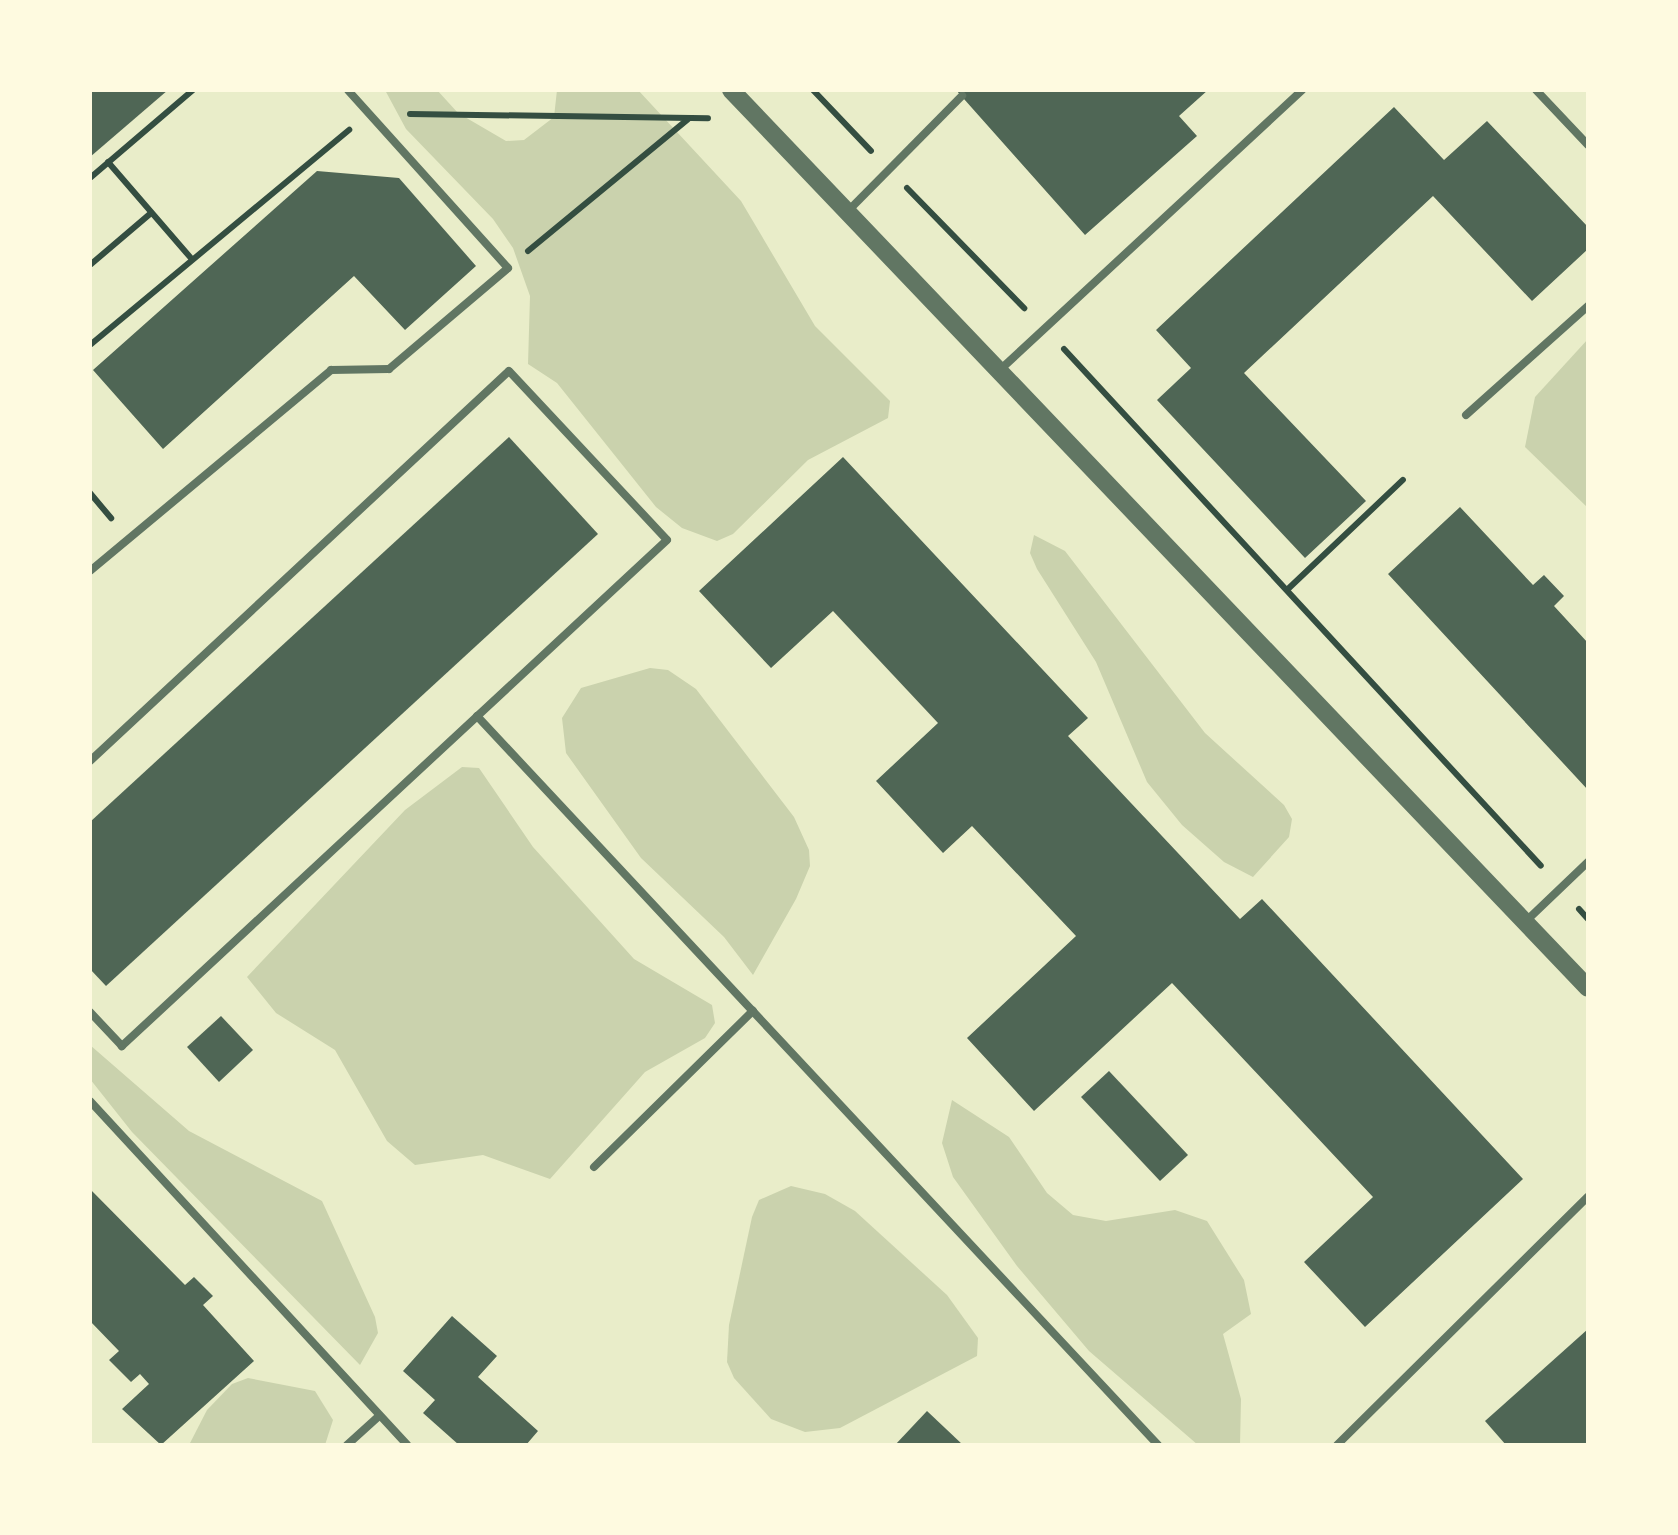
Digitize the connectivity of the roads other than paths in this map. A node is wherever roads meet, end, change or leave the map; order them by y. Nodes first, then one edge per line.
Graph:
1 (348, 90) edge
2 (731, 90) edge
3 (1302, 90) edge
4 (1536, 90) edge
5 (962, 96) dead end
6 (1588, 145) edge
7 (847, 212) junction
8 (1588, 306) edge
9 (1002, 368) junction
10 (1466, 415) dead end
11 (90, 572) edge
12 (478, 716) junction
13 (90, 761) edge
14 (1588, 862) edge
15 (1526, 922) junction
16 (1588, 988) edge
17 (753, 1011) junction
18 (90, 1012) edge
19 (90, 1102) edge
20 (594, 1166) dead end
21 (1588, 1197) edge
22 (378, 1417) junction
23 (348, 1445) edge
24 (408, 1445) edge
25 (1158, 1445) edge
26 (1337, 1445) edge

1 - 11 lane
2 - 7 street
3 - 9 lane
4 - 6 lane
5 - 7 lane
7 - 9 street
8 - 10 lane
9 - 15 street
12 - 13 lane
12 - 17 lane
12 - 18 lane
14 - 15 lane
15 - 16 street
17 - 20 lane
17 - 25 lane
19 - 22 lane
21 - 26 lane
22 - 23 lane
22 - 24 lane

